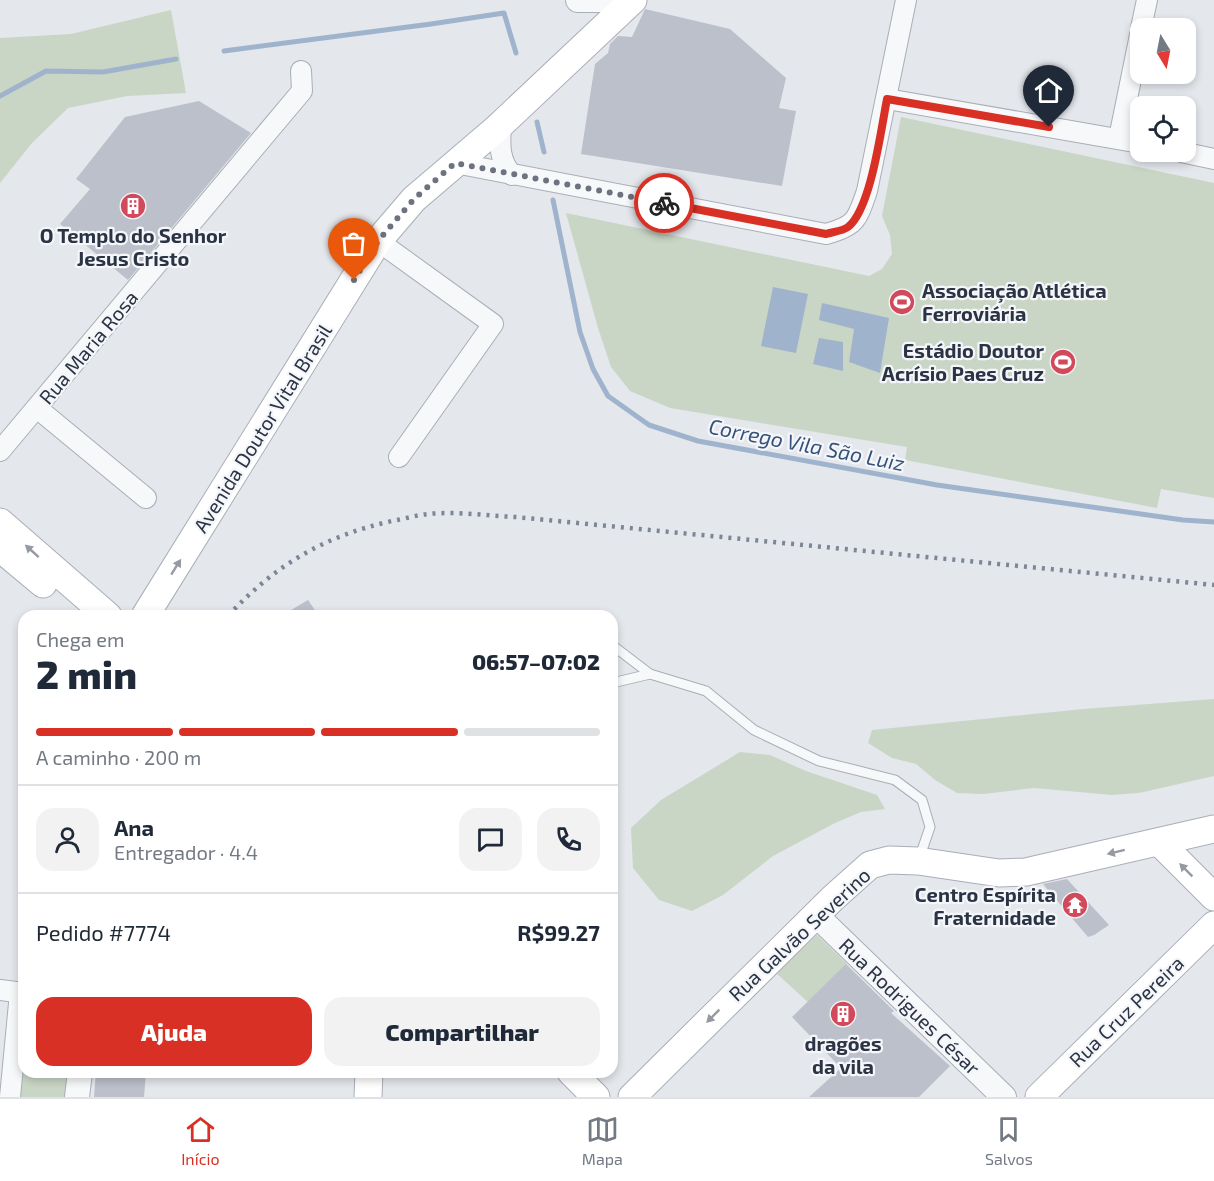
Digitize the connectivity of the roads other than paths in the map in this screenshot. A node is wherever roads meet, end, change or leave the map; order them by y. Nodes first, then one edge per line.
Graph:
1 (578, 0) edge
2 (604, 0) edge
3 (610, 0) edge
4 (633, 0) edge
5 (906, 0) edge
6 (1147, 0) edge
7 (1143, 18) edge
8 (301, 71) dead end
9 (1130, 84) edge
10 (887, 99) junction
11 (501, 116) junction
12 (1119, 138) junction
13 (1130, 141) edge
14 (1196, 155) edge
15 (1214, 159) edge
16 (455, 163) junction
17 (512, 175) junction
18 (378, 241) junction
19 (37, 408) junction
20 (0, 451) edge
21 (399, 457) dead end
22 (147, 498) dead end
23 (0, 522) edge
24 (0, 548) edge
25 (75, 610) edge
26 (101, 610) edge
27 (149, 610) edge
28 (618, 650) edge
29 (650, 674) junction
30 (618, 682) edge
31 (1214, 829) edge
32 (1159, 842) junction
33 (918, 861) junction
34 (1214, 897) edge
35 (816, 915) junction
36 (1214, 925) edge
37 (0, 990) edge
38 (18, 992) edge
39 (18, 1028) edge
40 (79, 1078) edge
41 (369, 1078) edge
42 (577, 1078) edge
43 (10, 1097) edge
44 (77, 1097) edge
45 (368, 1097) edge
46 (596, 1097) edge
47 (632, 1097) edge
48 (1004, 1097) edge
49 (1039, 1097) edge

1 - 2 street
3 - 11 main road
4 - 11 main road
5 - 10 street
6 - 7 street
8 - 19 street, Rua Maria Rosa
9 - 12 street
10 - 12 street
10 - 17 street
11 - 16 main road, Avenida Doutor Vital Brasil
11 - 17 street
12 - 13 street
14 - 15 street
16 - 17 street
16 - 18 main road, Avenida Doutor Vital Brasil
18 - 21 street
27 -> 18 main road, Avenida Doutor Vital Brasil
19 - 20 street, Rua Maria Rosa
19 - 22 street
26 -> 23 main road
24 - 25 main road
28 - 29 lane
29 - 30 lane
29 - 33 lane
31 - 32 main road, Rua Galvão Severino
32 -> 33 main road, Rua Galvão Severino
34 -> 32 main road
33 - 35 main road, Rua Galvão Severino
35 -> 47 main road, Rua Galvão Severino
35 - 48 street, Rua Rodrigues César
36 - 49 main road, Rua Cruz Pereira
37 - 38 street
39 - 43 street
40 - 44 street
41 - 45 main road
42 - 46 main road

